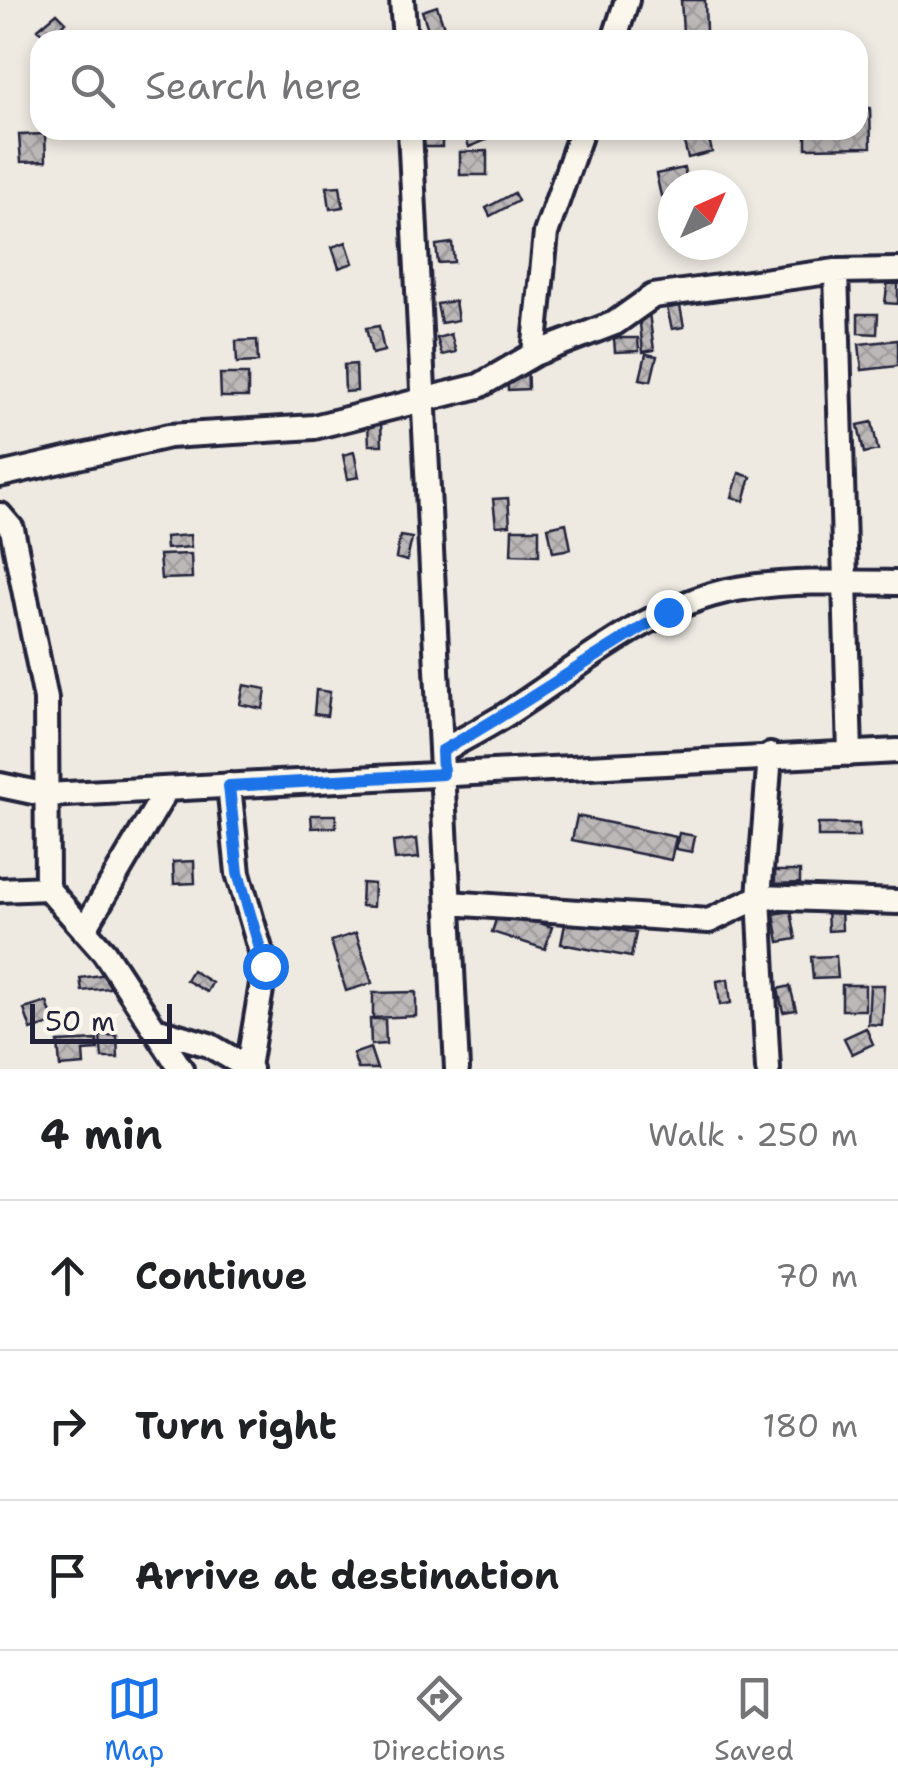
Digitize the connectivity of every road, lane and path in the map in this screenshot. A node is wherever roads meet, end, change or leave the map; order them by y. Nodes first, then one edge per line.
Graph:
1 (402, 0) edge
2 (628, 0) edge
3 (404, 30) edge
4 (618, 30) edge
5 (411, 140) edge
6 (579, 140) edge
7 (898, 270) edge
8 (836, 271) junction
9 (534, 354) junction
10 (424, 399) junction
11 (0, 475) edge
12 (0, 515) edge
13 (845, 582) junction
14 (898, 583) edge
15 (898, 750) edge
16 (850, 754) junction
17 (770, 755) junction
18 (442, 763) junction
19 (0, 785) edge
20 (229, 786) junction
21 (167, 789) junction
22 (47, 795) junction
23 (47, 888) junction
24 (0, 890) edge
25 (759, 897) junction
26 (898, 902) edge
27 (449, 904) junction
28 (84, 930) junction
29 (155, 1029) junction
30 (249, 1068) edge
31 (181, 1069) edge
32 (457, 1069) edge
33 (768, 1069) edge

1 - 3 street
2 - 4 street
5 - 10 street
6 - 9 street
7 - 8 street
8 - 9 street
8 - 13 street
9 - 10 street
10 - 11 street
10 - 18 street
12 - 22 street
13 - 14 street
13 - 16 street
13 - 18 street
15 - 16 street
16 - 17 street
17 - 18 street
17 - 25 street
18 - 20 street
18 - 27 street
19 - 22 street
20 - 21 street
20 - 30 street
21 - 22 street
21 - 28 street
22 - 23 street
23 - 24 street
23 - 28 street
25 - 26 street
25 - 27 street
25 - 33 street
27 - 32 street
28 - 29 street
29 - 30 street
29 - 31 street

